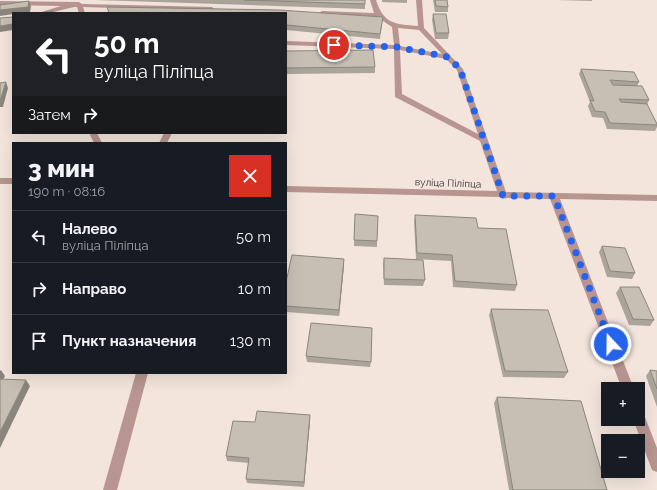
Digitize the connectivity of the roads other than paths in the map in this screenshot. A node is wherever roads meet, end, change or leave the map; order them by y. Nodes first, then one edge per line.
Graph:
1 (373, 0) edge
2 (419, 0) edge
3 (0, 3) edge
4 (28, 3) junction
5 (79, 4) junction
6 (0, 7) edge
7 (220, 9) edge
8 (45, 12) edge
9 (82, 12) edge
10 (315, 13) edge
11 (378, 16) junction
12 (395, 26) junction
13 (421, 28) junction
14 (287, 43) edge
15 (397, 47) junction
16 (448, 57) junction
17 (94, 135) dead end
18 (484, 140) junction
19 (98, 142) edge
20 (0, 181) edge
21 (12, 182) edge
22 (287, 189) edge
23 (503, 196) junction
24 (554, 196) junction
25 (657, 198) edge
26 (142, 374) edge
27 (625, 382) edge
28 (642, 426) edge
29 (657, 465) edge
30 (110, 490) edge

1 - 11 street
2 - 13 street
3 - 4 street
4 - 5 street
4 - 6 street
5 - 7 street
5 - 8 street
5 - 9 street
10 - 11 street
11 - 12 street
12 - 13 street
12 - 15 street
13 - 16 street
14 - 15 street
15 - 16 street
15 - 18 street
16 - 18 street
17 - 19 street
18 - 23 street
20 - 21 street
22 - 23 street, вуліца Піліпца
23 - 24 street, вуліца Піліпца
24 - 25 street, вуліца Піліпца
24 - 27 street
26 - 30 street
28 - 29 street

